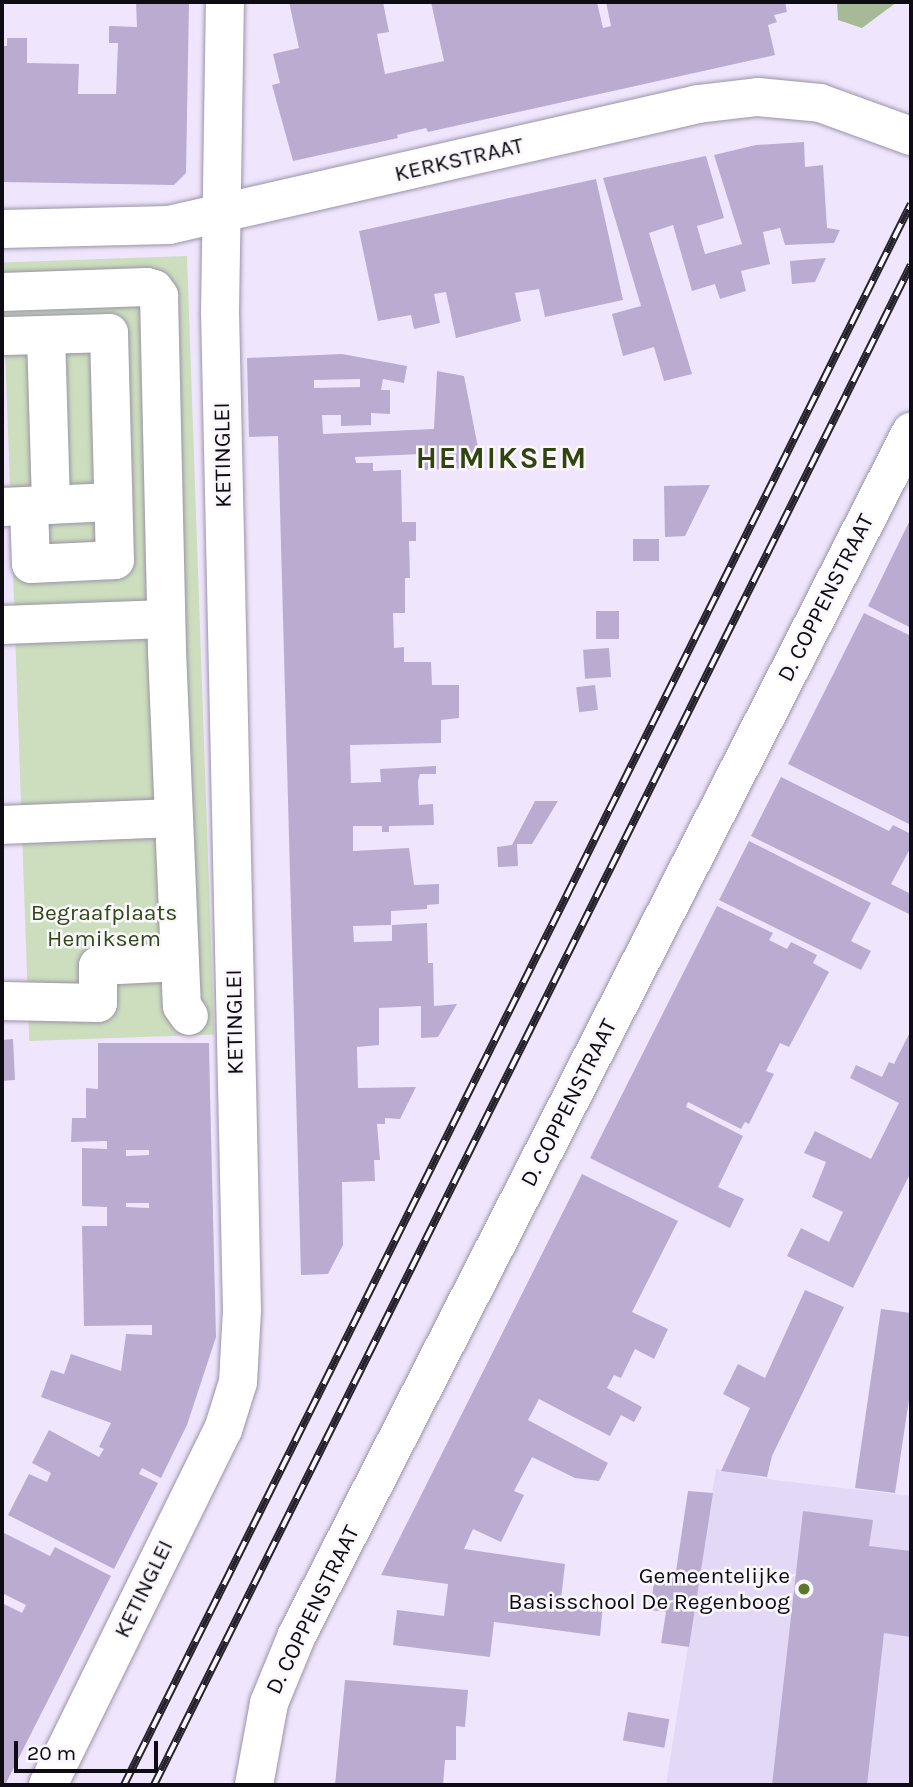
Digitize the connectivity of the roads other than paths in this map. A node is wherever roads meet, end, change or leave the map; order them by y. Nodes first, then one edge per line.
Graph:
1 (225, 2) edge
2 (911, 136) edge
3 (220, 215) junction
4 (2, 229) edge
5 (2, 292) edge
6 (46, 335) junction
7 (2, 336) edge
8 (911, 432) edge
9 (113, 502) junction
10 (27, 506) edge
11 (16, 545) edge
12 (166, 619) junction
13 (2, 625) edge
14 (174, 818) junction
15 (2, 825) edge
16 (180, 962) junction
17 (2, 1001) edge
18 (189, 1016) dead end
19 (48, 1785) edge
20 (254, 1785) edge

1 - 3 street, KETINGLEI
2 - 3 street, KERKSTRAAT
3 - 4 street, KERKSTRAAT
3 - 19 street, KETINGLEI
5 - 12 street
6 - 7 street
6 - 9 street
6 - 10 street
8 - 20 street, D. COPPENSTRAAT
9 - 10 street
9 - 11 street
10 - 11 street
12 - 13 street
12 - 14 street
14 - 15 street
14 - 16 street
16 - 17 street
16 - 18 street

